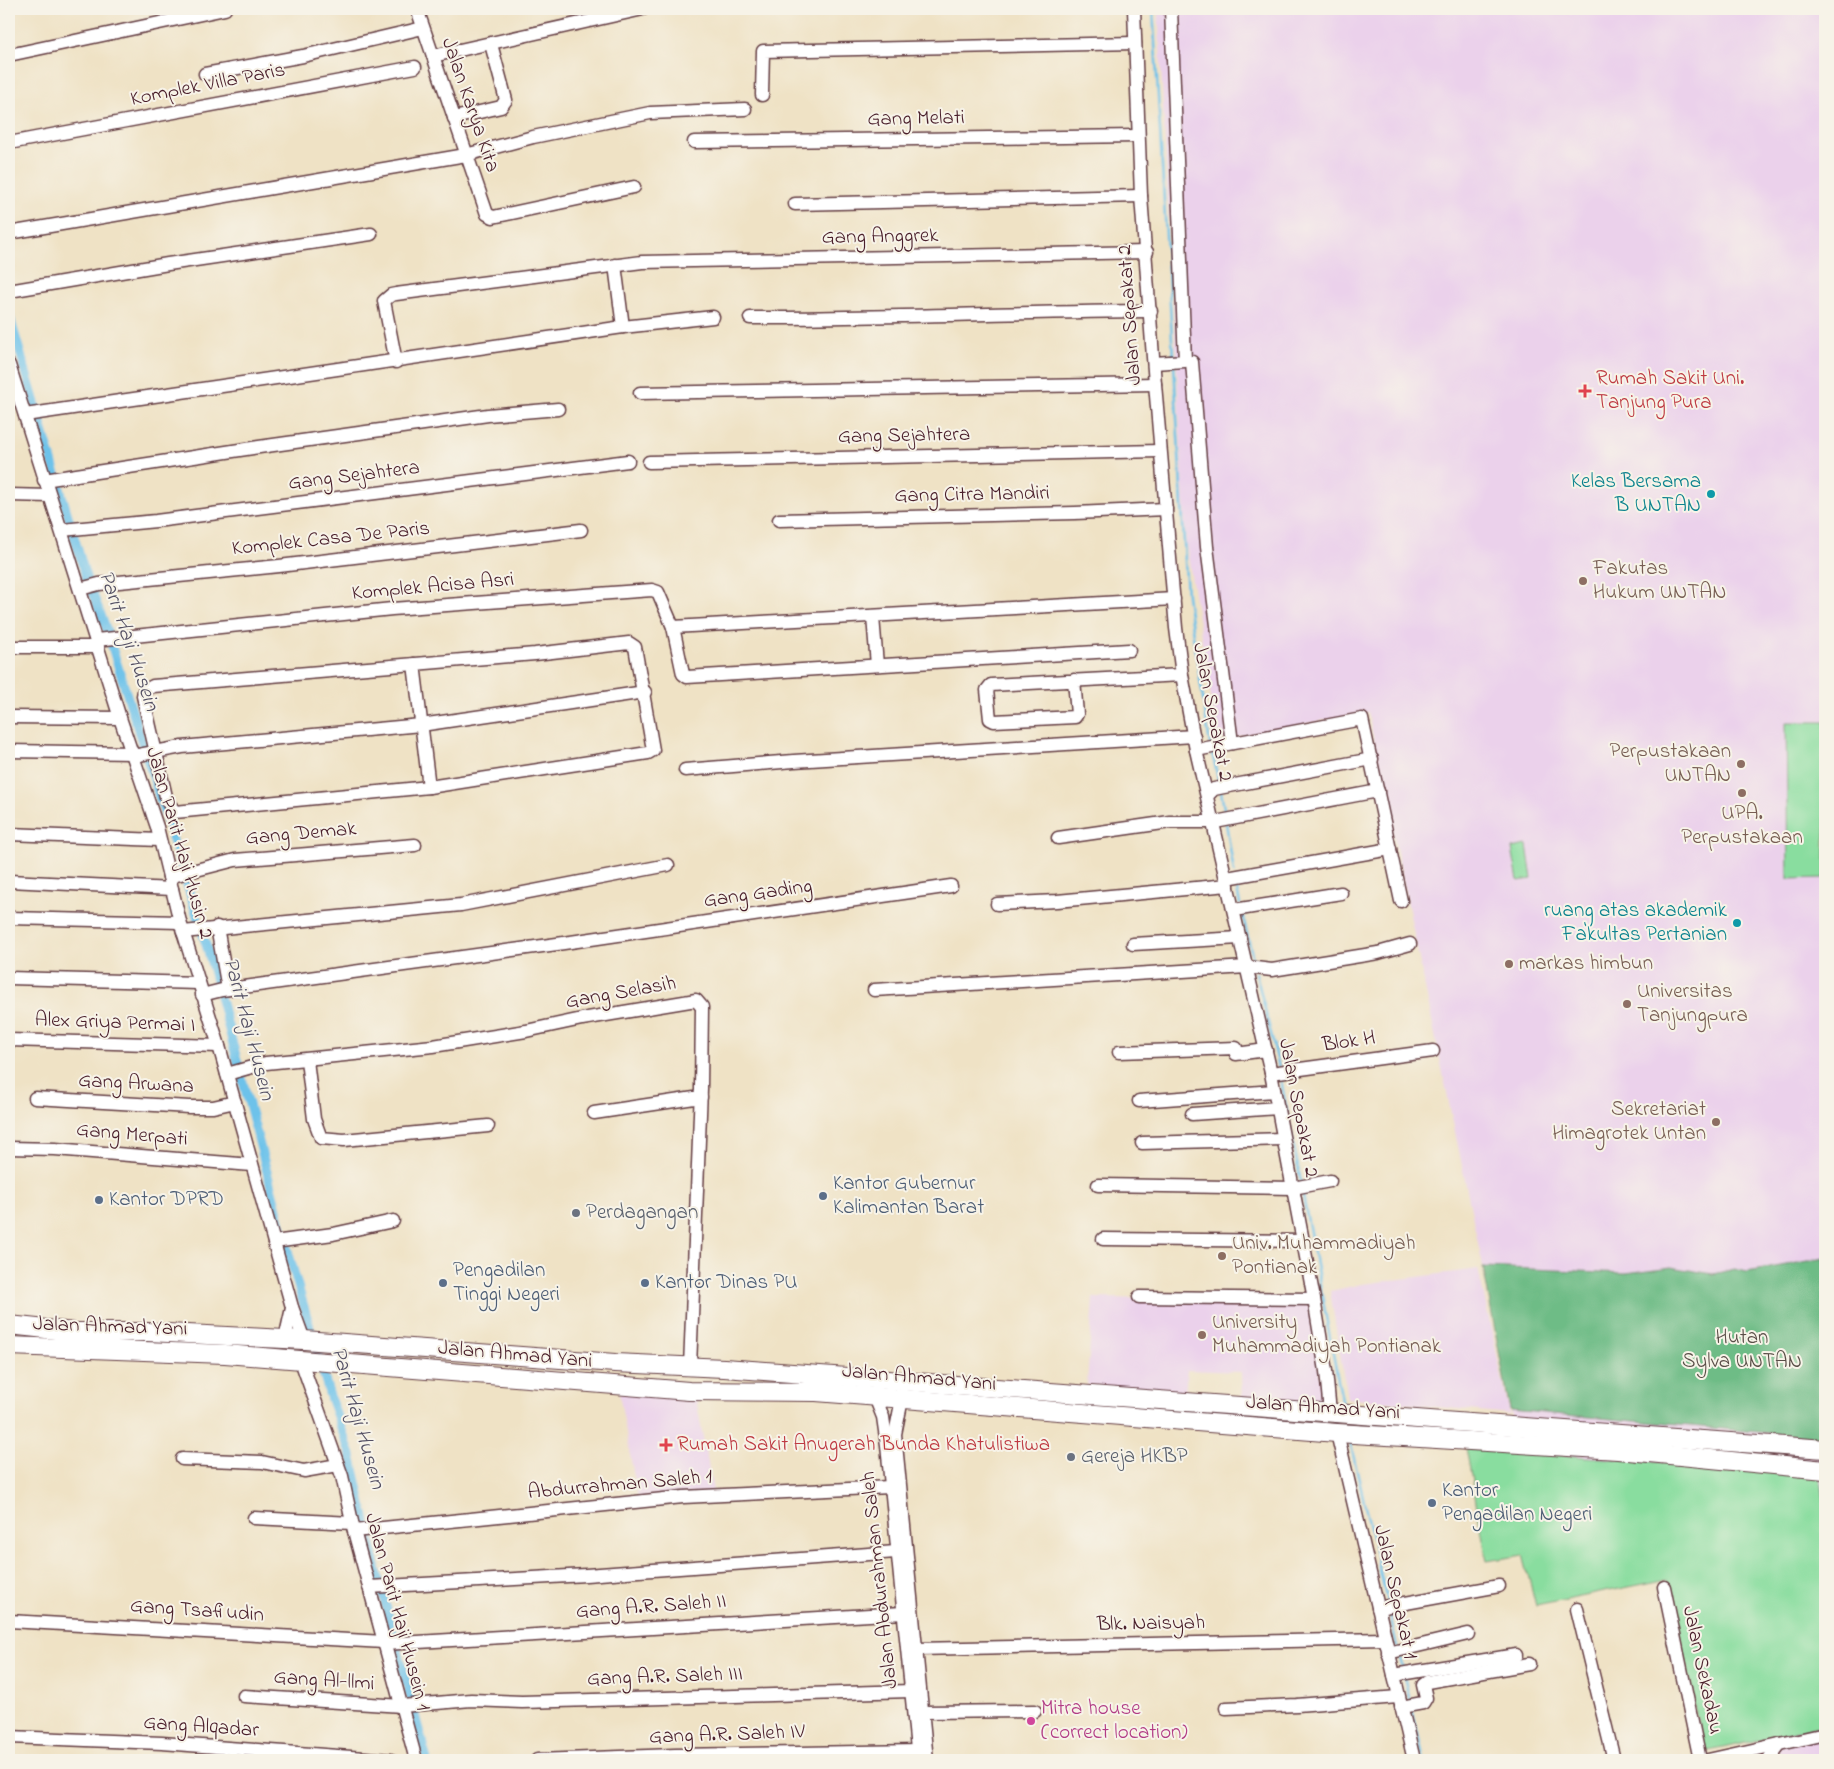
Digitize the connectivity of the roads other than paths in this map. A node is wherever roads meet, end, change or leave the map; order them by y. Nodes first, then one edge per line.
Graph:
1 (225, 9) edge
2 (417, 9) edge
3 (642, 9) edge
4 (1134, 9) edge
5 (1171, 9) edge
6 (423, 28) junction
7 (1134, 42) junction
8 (491, 44) junction
9 (9, 55) edge
10 (432, 56) junction
11 (414, 67) dead end
12 (205, 74) dead end
13 (762, 95) dead end
14 (746, 109) dead end
15 (454, 118) junction
16 (1138, 136) junction
17 (694, 142) dead end
18 (9, 143) edge
19 (466, 155) junction
20 (634, 187) dead end
21 (1141, 196) junction
22 (796, 204) dead end
23 (9, 233) edge
24 (371, 234) dead end
25 (1147, 252) junction
26 (615, 265) junction
27 (9, 292) edge
28 (1151, 312) junction
29 (713, 317) dead end
30 (750, 318) dead end
31 (624, 327) junction
32 (396, 362) junction
33 (1187, 362) junction
34 (1160, 363) junction
35 (9, 365) edge
36 (1155, 384) junction
37 (640, 393) dead end
38 (558, 408) dead end
39 (28, 415) junction
40 (1160, 451) junction
41 (628, 461) dead end
42 (649, 462) dead end
43 (46, 479) junction
44 (9, 495) edge
45 (50, 496) junction
46 (1166, 509) junction
47 (779, 520) dead end
48 (64, 529) junction
49 (581, 530) dead end
50 (83, 589) junction
51 (1174, 599) junction
52 (873, 616) junction
53 (673, 627) junction
54 (98, 642) junction
55 (9, 647) edge
56 (1129, 650) dead end
57 (414, 664) junction
58 (877, 665) junction
59 (1182, 675) junction
60 (1074, 680) junction
61 (645, 692) junction
62 (9, 716) edge
63 (120, 718) junction
64 (421, 725) junction
65 (1194, 736) junction
66 (1232, 743) junction
67 (1205, 749) junction
68 (9, 751) edge
69 (153, 751) junction
70 (134, 755) junction
71 (1372, 759) junction
72 (685, 770) dead end
73 (429, 787) junction
74 (1215, 790) junction
75 (1378, 791) junction
76 (1217, 822) junction
77 (9, 834) edge
78 (1058, 838) dead end
79 (159, 840) junction
80 (415, 845) dead end
81 (1390, 849) junction
82 (668, 864) dead end
83 (1232, 879) junction
84 (9, 881) edge
85 (172, 881) junction
86 (951, 886) dead end
87 (1341, 893) dead end
88 (1401, 902) dead end
89 (997, 904) dead end
90 (1240, 910) junction
91 (9, 918) edge
92 (217, 927) junction
93 (189, 928) junction
94 (1240, 938) junction
95 (1133, 944) dead end
96 (1410, 944) dead end
97 (1256, 968) junction
98 (9, 978) edge
99 (212, 990) junction
100 (874, 990) dead end
101 (9, 1040) edge
102 (219, 1046) junction
103 (1266, 1050) junction
104 (1433, 1051) dead end
105 (1119, 1052) dead end
106 (307, 1060) junction
107 (231, 1072) junction
108 (1277, 1073) junction
109 (1274, 1091) junction
110 (701, 1097) junction
111 (35, 1098) dead end
112 (235, 1102) junction
113 (1139, 1102) dead end
114 (1278, 1108) junction
115 (594, 1113) dead end
116 (1192, 1114) dead end
117 (488, 1126) dead end
118 (1284, 1139) junction
119 (1142, 1143) dead end
120 (9, 1148) edge
121 (252, 1165) junction
122 (1330, 1181) dead end
123 (1098, 1185) dead end
124 (1302, 1190) junction
125 (393, 1221) dead end
126 (1103, 1240) dead end
127 (1303, 1241) junction
128 (274, 1242) junction
129 (1139, 1297) dead end
130 (1314, 1299) junction
131 (292, 1307) junction
132 (9, 1325) edge
133 (286, 1339) junction
134 (312, 1341) junction
135 (9, 1346) edge
136 (314, 1362) junction
137 (615, 1363) junction
138 (690, 1367) junction
139 (614, 1385) junction
140 (875, 1397) junction
141 (902, 1399) junction
142 (1260, 1407) junction
143 (1334, 1412) junction
144 (1259, 1426) junction
145 (1344, 1433) junction
146 (1825, 1449) edge
147 (182, 1459) dead end
148 (338, 1465) junction
149 (1825, 1470) edge
150 (893, 1479) junction
151 (254, 1518) dead end
152 (356, 1528) junction
153 (896, 1552) junction
154 (377, 1586) junction
155 (1498, 1586) dead end
156 (1664, 1588) dead end
157 (1381, 1608) junction
158 (1578, 1609) dead end
159 (903, 1613) junction
160 (9, 1621) edge
161 (1468, 1634) dead end
162 (1385, 1638) junction
163 (390, 1643) junction
164 (917, 1649) junction
165 (1397, 1650) junction
166 (1516, 1655) dead end
167 (1529, 1664) dead end
168 (1401, 1674) junction
169 (912, 1691) junction
170 (244, 1696) dead end
171 (1406, 1704) junction
172 (410, 1705) junction
173 (1226, 1708) dead end
174 (1035, 1711) dead end
175 (924, 1712) junction
176 (1825, 1734) edge
177 (9, 1737) edge
178 (1780, 1744) junction
179 (918, 1756) edge
180 (391, 1760) edge
181 (416, 1760) edge
182 (537, 1760) edge
183 (927, 1760) edge
184 (1414, 1760) edge
185 (1614, 1760) edge
186 (1700, 1760) edge
187 (1708, 1760) edge
188 (1768, 1760) edge

1 - 9 street
2 - 6 street, Jalan Karya Kita
3 - 8 street
4 - 7 street, Jalan Sepakat 2
5 - 33 street
6 - 10 street, Jalan Karya Kita
6 - 12 street
7 - 13 street
7 - 16 street, Jalan Sepakat 2
8 - 10 street
8 - 15 street
10 - 15 street, Jalan Karya Kita
11 - 18 street, Komplek Villa Paris
14 - 19 street
15 - 19 street, Jalan Karya Kita
16 - 17 street, Gang Melati
16 - 21 street, Jalan Sepakat 2
19 - 20 street, Jalan Karya Kita
19 - 23 street
21 - 22 street
21 - 25 street, Jalan Sepakat 2
24 - 27 street
25 - 26 street, Gang Anggrek
25 - 28 street, Jalan Sepakat 2
26 - 31 street
26 - 32 street, Gang Anggrek
28 - 30 street
28 - 34 street, Jalan Sepakat 2
29 - 31 street
31 - 32 street
32 - 39 street
33 - 34 street
33 - 66 street
34 - 36 street, Jalan Sepakat 2
35 - 39 street, Jalan Parit Haji Husin 2
36 - 37 street
36 - 40 street, Jalan Sepakat 2
38 - 43 street
39 - 43 street, Jalan Parit Haji Husin 2
40 - 42 street, Gang Sejahtera
40 - 46 street, Jalan Sepakat 2
41 - 48 street, Gang Sejahtera
43 - 45 street, Jalan Parit Haji Husin 2
44 - 45 street
45 - 48 street, Jalan Parit Haji Husin 2
46 - 47 street, Gang Citra Mandiri
46 - 51 street, Jalan Sepakat 2
48 - 50 street, Jalan Parit Haji Husin 2
49 - 50 street, Komplek Casa De Paris
50 - 54 street, Jalan Parit Haji Husin 2
51 - 52 street
51 - 59 street, Jalan Sepakat 2
52 - 53 street
52 - 58 street
53 - 54 street, Komplek Acisa Asri
53 - 58 street, Komplek Acisa Asri
54 - 55 street, Komplek Acisa Asri
54 - 63 street, Jalan Parit Haji Husin 2
56 - 58 street
57 - 61 street
57 - 64 street
57 - 69 street
59 - 60 street
59 - 65 street, Jalan Sepakat 2
60 - 60 street
61 - 64 street
61 - 73 street
62 - 63 street
63 - 70 street, Jalan Parit Haji Husin 2
64 - 69 street
64 - 73 street
65 - 67 street, Jalan Sepakat 2
65 - 72 street
66 - 67 street
66 - 71 street
67 - 74 street, Jalan Sepakat 2
68 - 70 street
69 - 70 street
69 - 73 street
70 - 79 street, Jalan Parit Haji Husin 2
71 - 74 street
71 - 75 street
74 - 76 street, Jalan Sepakat 2
75 - 76 street
75 - 81 street
76 - 78 street
76 - 83 street, Jalan Sepakat 2
77 - 79 street
79 - 85 street, Jalan Parit Haji Husin 2
80 - 85 street, Gang Demak
81 - 83 street
81 - 88 street
82 - 92 street
83 - 89 street
83 - 90 street, Jalan Sepakat 2
84 - 85 street, Gang Demak
85 - 93 street, Jalan Parit Haji Husin 2
86 - 99 street, Gang Gading
87 - 90 street
90 - 94 street, Jalan Sepakat 2
91 - 93 street
92 - 93 street
92 - 99 street
93 - 99 street, Jalan Parit Haji Husin 2
94 - 95 street
94 - 97 street, Jalan Sepakat 2
96 - 97 street
97 - 100 street
97 - 103 street, Jalan Sepakat 2
98 - 99 street, Alex Griya Permai I
99 - 102 street, Jalan Parit Haji Husin 2
101 - 102 street, Alex Griya Permai I
102 - 107 street, Jalan Parit Haji Husin 2
103 - 105 street
103 - 108 street, Jalan Sepakat 2
104 - 108 street, Blok H
106 - 107 street, Gang Selasih
106 - 110 street, Gang Selasih
106 - 117 street
107 - 112 street, Jalan Parit Haji Husin 2
108 - 109 street, Jalan Sepakat 2
109 - 113 street
109 - 114 street, Jalan Sepakat 2
110 - 115 street
110 - 138 street, Gang Selasih
111 - 112 street, Gang Arwana
112 - 121 street, Jalan Parit Haji Husin 2
114 - 116 street
114 - 118 street, Jalan Sepakat 2
118 - 119 street
118 - 124 street, Jalan Sepakat 2
120 - 121 street, Gang Merpati
121 - 128 street, Jalan Parit Haji Husin 2
122 - 124 street
123 - 124 street
124 - 127 street, Jalan Sepakat 2
125 - 128 street
126 - 127 street
127 - 130 street, Jalan Sepakat 2
128 - 131 street, Jalan Parit Haji Husin 2
129 - 130 street
130 - 143 street, Jalan Sepakat 2
131 - 133 street
131 - 134 street, Jalan Parit Haji Husin 2
132 - 133 highway, Jalan Ahmad Yani
133 - 134 highway, Jalan Ahmad Yani
134 - 137 highway, Jalan Ahmad Yani
135 - 136 highway, Jalan Ahmad Yani
136 - 139 highway, Jalan Ahmad Yani
136 - 148 street, Jalan Parit Haji Husein 1
137 - 138 highway, Jalan Ahmad Yani
137 - 139 highway
138 - 142 highway, Jalan Ahmad Yani
139 - 140 highway, Jalan Ahmad Yani
140 - 141 highway, Jalan Ahmad Yani
140 - 150 street, Jalan Abdurahman Saleh
141 - 144 highway, Jalan Ahmad Yani
141 - 150 street, Jalan Abdurahman Saleh
142 - 143 highway, Jalan Ahmad Yani
142 - 144 highway
143 - 146 highway, Jalan Ahmad Yani
144 - 145 highway, Jalan Ahmad Yani
145 - 149 highway, Jalan Ahmad Yani
145 - 157 street, Jalan Sepakat 1
147 - 148 street
148 - 152 street, Jalan Parit Haji Husein 1
150 - 152 street, Abdurrahman Saleh 1
150 - 153 street, Jalan Abdurahman Saleh
150 - 164 street, Jalan Abdurahman Saleh
151 - 152 street, Abdurrahman Saleh 1
152 - 154 street, Jalan Parit Haji Husein 1
153 - 154 street
153 - 159 street, Jalan Abdurahman Saleh
154 - 163 street, Jalan Parit Haji Husein 1
155 - 157 street
156 - 186 street, Jalan Sekadau
157 - 162 street, Jalan Sepakat 1
158 - 185 street
159 - 163 street, Gang A.R. Saleh II
159 - 169 street, Jalan Abdurahman Saleh
160 - 163 street, Gang Tsafiudin
161 - 165 street
162 - 164 street, Blk. Naisyah
162 - 165 street, Jalan Sepakat 1
163 - 172 street, Jalan Parit Haji Husein 1
164 - 175 street, Jalan Abdurahman Saleh
165 - 168 street, Jalan Sepakat 1
166 - 168 street
167 - 171 street
168 - 171 street, Jalan Sepakat 1
169 - 172 street, Gang A.R. Saleh III
169 - 179 street, Jalan Abdurahman Saleh
170 - 172 street, Gang Al-llmi
171 - 173 street
171 - 184 street, Jalan Sepakat 1
172 - 181 street, Jalan Parit Haji Husein 1
174 - 175 street
175 - 183 street, Jalan Abdurahman Saleh
176 - 178 street, Jalan Sekadau
177 - 180 street, Gang Alqadar
178 - 187 street, Jalan Sekadau
178 - 188 street
179 - 182 street, Gang A.R. Saleh IV

